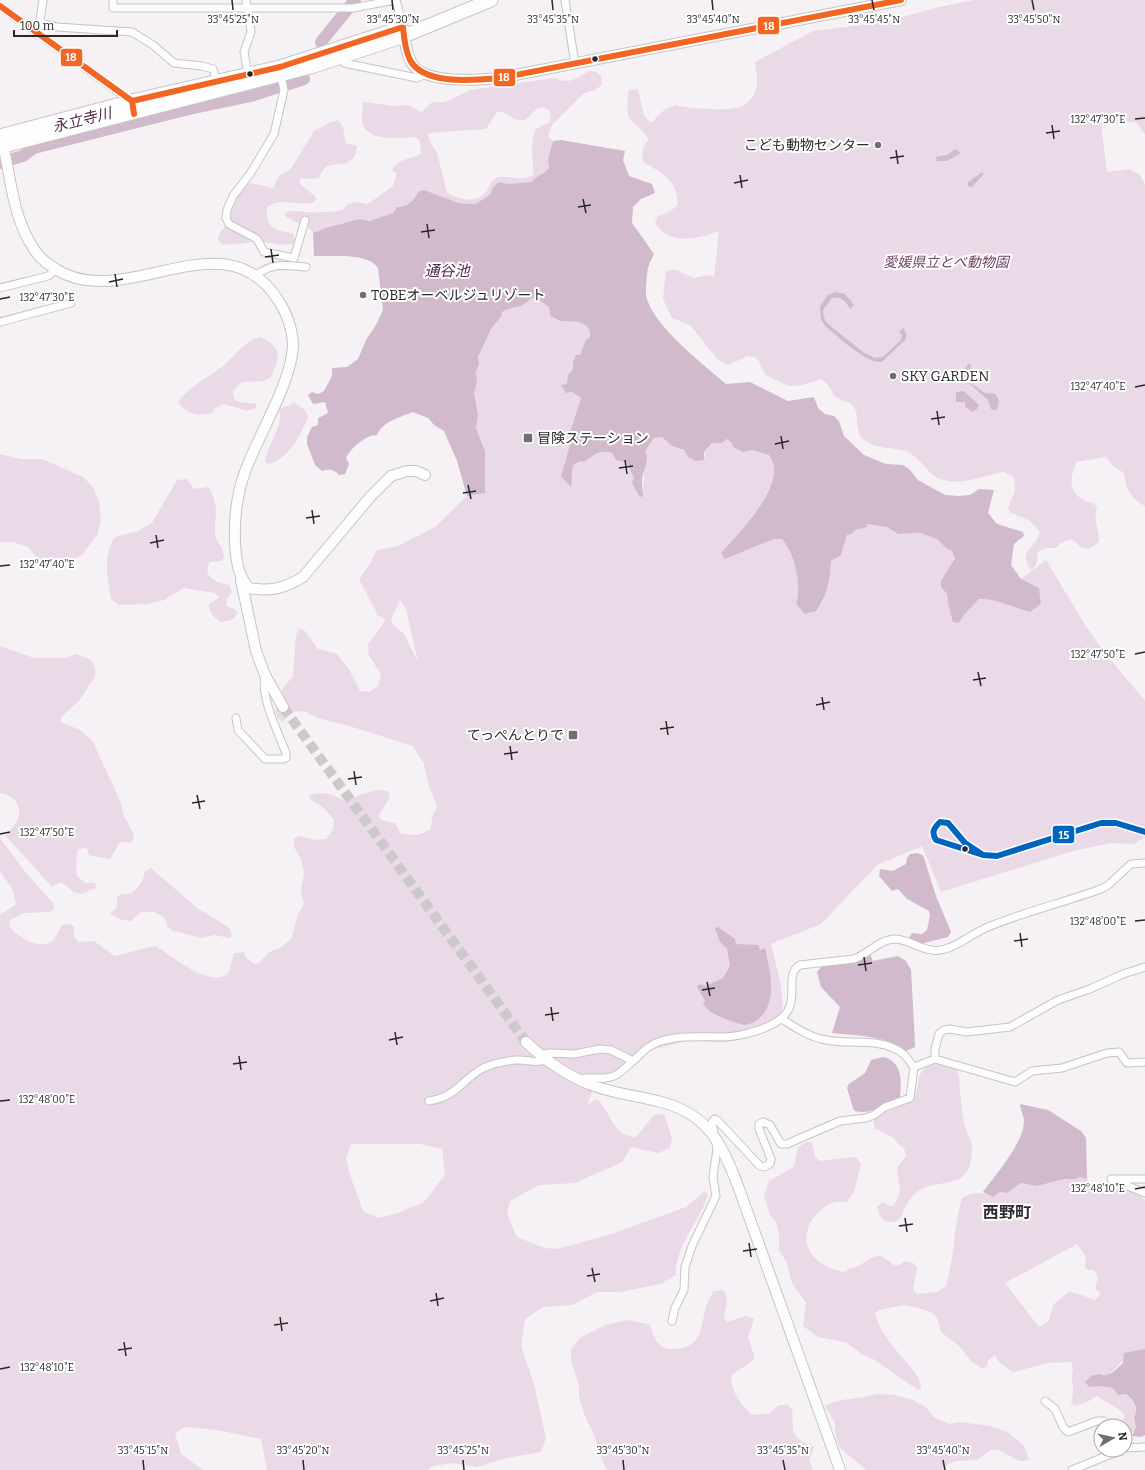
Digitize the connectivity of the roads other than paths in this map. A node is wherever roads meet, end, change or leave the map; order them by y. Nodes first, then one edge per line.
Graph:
1 (43, 0) edge
2 (113, 0) edge
3 (246, 0) edge
4 (396, 0) edge
5 (467, 0) edge
6 (491, 0) edge
7 (565, 0) edge
8 (901, 0) edge
9 (0, 6) edge
10 (246, 8) junction
11 (39, 23) junction
12 (404, 32) junction
13 (38, 33) junction
14 (342, 57) junction
15 (575, 64) junction
16 (248, 74) junction
17 (425, 74) junction
18 (281, 76) junction
19 (218, 87) junction
20 (133, 107) junction
21 (1, 141) edge
22 (305, 220) dead end
23 (306, 267) dead end
24 (56, 270) junction
25 (254, 276) junction
26 (0, 288) edge
27 (71, 303) dead end
28 (0, 322) edge
29 (425, 475) dead end
30 (241, 580) junction
31 (265, 675) junction
32 (283, 707) tunnel mouth
33 (236, 718) dead end
34 (1145, 863) edge
35 (1145, 967) edge
36 (782, 1019) junction
37 (526, 1042) tunnel mouth
38 (543, 1058) junction
39 (935, 1059) junction
40 (633, 1061) junction
41 (1145, 1062) edge
42 (914, 1067) junction
43 (578, 1079) junction
44 (429, 1101) dead end
45 (715, 1136) junction
46 (1145, 1179) edge
47 (1145, 1193) edge
48 (672, 1321) dead end
49 (1045, 1401) dead end
50 (1093, 1423) edge
51 (1145, 1446) edge
52 (1133, 1447) edge
53 (1101, 1458) edge
54 (840, 1470) edge
55 (1072, 1470) edge

1 - 11 street
2 - 10 street
3 - 10 street
4 - 10 street
4 - 12 street
5 - 12 highway
6 - 12 highway
7 - 15 street
8 - 15 street
9 - 13 street
10 - 16 street
11 - 13 street
11 - 19 street
12 - 14 highway
12 - 16 highway
12 - 17 street
13 - 20 street
14 - 17 street
14 - 18 highway
15 - 17 street
16 - 19 highway
18 - 19 highway
18 - 22 street
19 - 20 highway
20 - 21 highway
21 - 24 street
23 - 25 street
24 - 25 street
24 - 26 street
25 - 30 street
27 - 28 street
29 - 30 street
30 - 31 street
31 - 32 street
31 - 33 street
34 - 36 street
35 - 39 street
36 - 40 street
36 - 42 street
37 - 38 street
38 - 40 street
38 - 43 street
38 - 44 street
39 - 41 street
39 - 42 street
40 - 43 street
42 - 45 street
43 - 45 street
45 - 48 street
45 - 54 street
46 - 47 street
49 - 50 street
51 - 52 street
53 - 55 street

